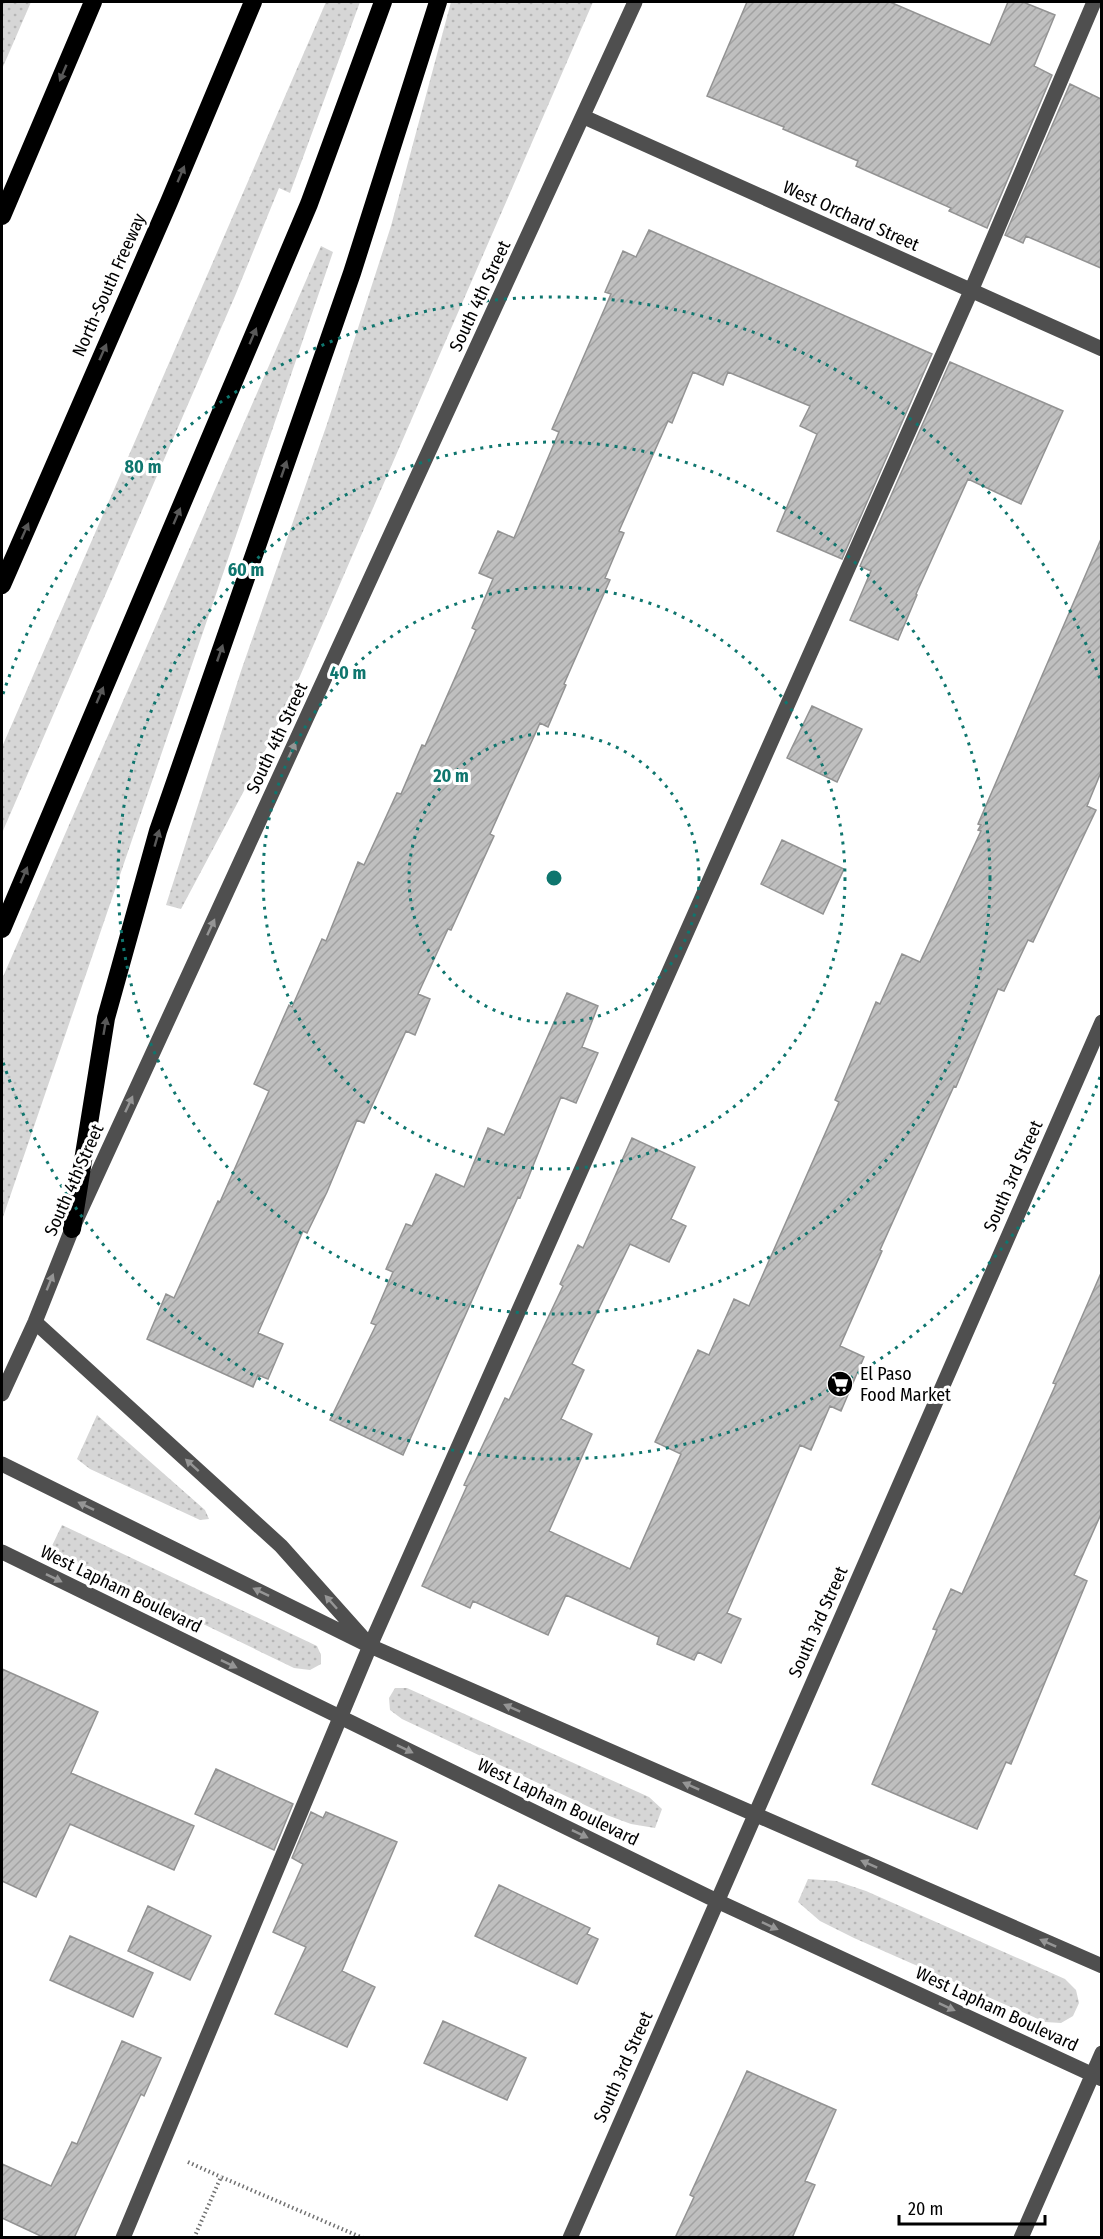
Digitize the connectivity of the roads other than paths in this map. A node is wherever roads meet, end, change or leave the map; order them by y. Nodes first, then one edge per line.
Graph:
1 (93, 2) edge
2 (253, 2) edge
3 (383, 2) edge
4 (438, 2) edge
5 (635, 2) edge
6 (1094, 2) edge
7 (584, 117) junction
8 (2, 216) edge
9 (971, 291) junction
10 (1101, 349) edge
11 (2, 585) edge
12 (2, 929) edge
13 (1101, 1022) edge
14 (72, 1229) junction
15 (35, 1322) junction
16 (2, 1394) edge
17 (2, 1464) edge
18 (2, 1552) edge
19 (370, 1646) junction
20 (339, 1717) junction
21 (755, 1815) junction
22 (717, 1901) junction
23 (1101, 1966) edge
24 (1101, 2053) edge
25 (1097, 2077) edge
26 (123, 2238) edge
27 (570, 2238) edge
28 (1021, 2238) edge

1 -> 8 highway
11 -> 2 highway, North-South Freeway
12 -> 3 highway
14 -> 4 highway
5 - 7 street, South 4th Street
6 - 9 street
7 - 9 street, West Orchard Street
14 -> 7 street, South 4th Street
9 - 10 street, West Orchard Street
9 - 19 street
13 - 21 street, South 3rd Street
15 -> 14 street, South 4th Street
15 - 16 street, South 4th Street
19 -> 15 street
19 -> 17 street
18 -> 20 street, West Lapham Boulevard
19 - 20 street
21 -> 19 street
20 -> 22 street, West Lapham Boulevard
20 - 26 street
21 - 22 street, South 3rd Street
23 -> 21 street
22 -> 25 street, West Lapham Boulevard
22 - 27 street, South 3rd Street
24 - 25 street
25 - 28 street

